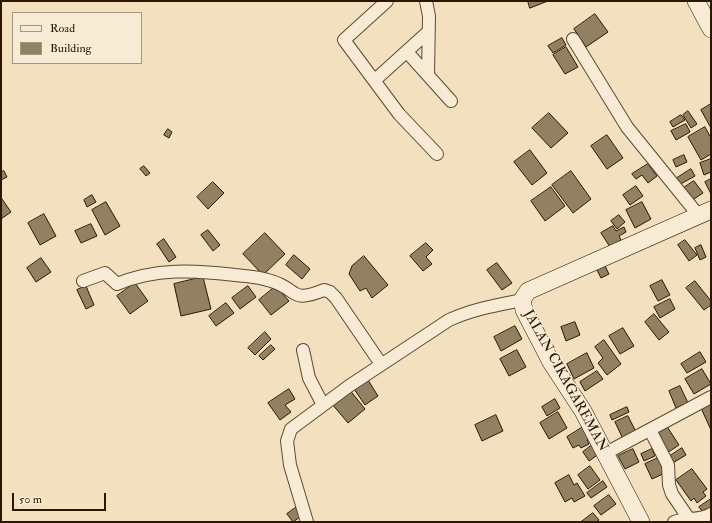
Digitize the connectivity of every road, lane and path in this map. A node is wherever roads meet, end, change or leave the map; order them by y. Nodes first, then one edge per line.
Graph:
1 (387, 1) edge
2 (426, 1) edge
3 (696, 1) edge
4 (711, 29) edge
5 (428, 32) junction
6 (573, 40) dead end
7 (407, 52) junction
8 (428, 75) junction
9 (375, 80) junction
10 (451, 101) dead end
11 (437, 154) dead end
12 (705, 213) edge
13 (83, 281) dead end
14 (522, 300) junction
15 (303, 350) dead end
16 (381, 364) junction
17 (711, 397) edge
18 (323, 405) junction
19 (650, 430) junction
20 (606, 453) junction
21 (711, 514) edge
22 (689, 519) junction
23 (307, 522) edge
24 (641, 522) edge
25 (674, 522) edge

1 - 9 street
2 - 5 street
3 - 4 street
5 - 7 street
5 - 8 street
6 - 12 street
7 - 8 street
7 - 9 street
8 - 10 street
9 - 11 street
12 - 14 street, JALAN CIKAGAREMAN
13 - 16 street
14 - 16 street
14 - 20 street, JALAN CIKAGAREMAN
15 - 18 street
16 - 18 street
17 - 19 street
18 - 23 street
19 - 20 street
19 - 22 street
20 - 24 street, JALAN CIKAGAREMAN
21 - 22 street
22 - 25 street

